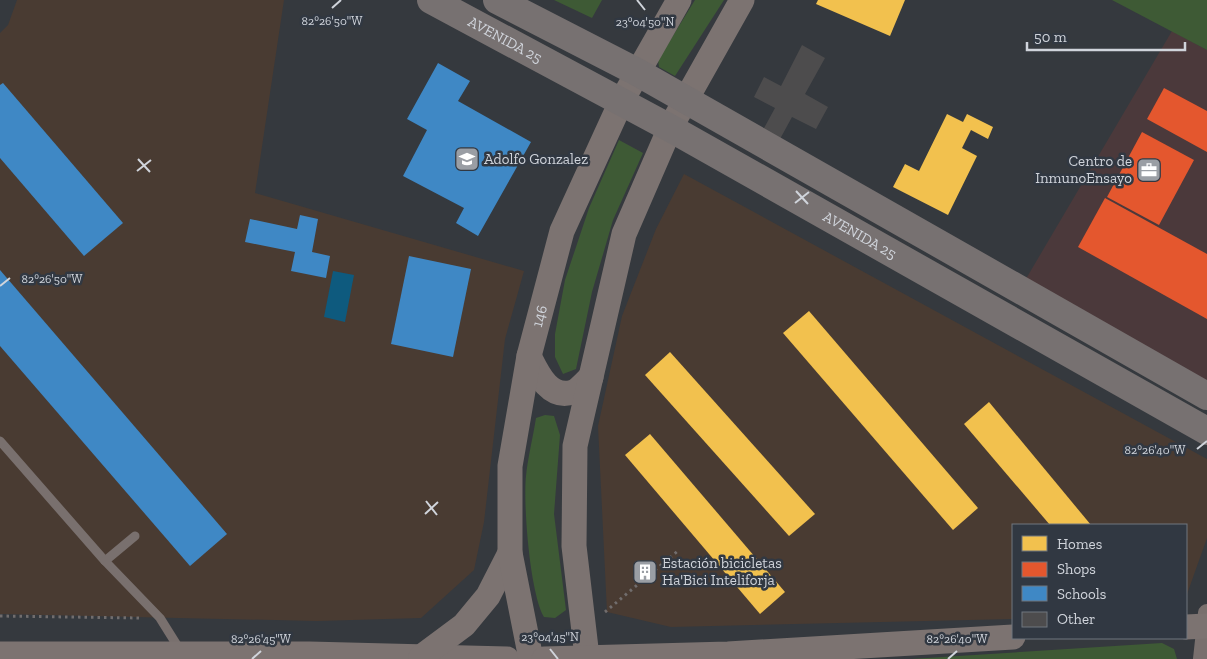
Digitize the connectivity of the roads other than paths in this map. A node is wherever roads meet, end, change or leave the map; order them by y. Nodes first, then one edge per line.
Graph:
1 (431, 0) edge
2 (497, 0) edge
3 (679, 0) edge
4 (742, 0) edge
5 (637, 72) junction
6 (686, 100) junction
7 (621, 102) junction
8 (670, 128) junction
9 (529, 356) junction
10 (591, 377) junction
11 (1207, 396) edge
12 (1207, 431) edge
13 (0, 441) edge
14 (136, 536) dead end
15 (510, 553) junction
16 (105, 561) junction
17 (1201, 623) edge
18 (1012, 637) edge
19 (0, 654) edge
20 (183, 654) junction
21 (422, 657) junction
22 (587, 657) junction
23 (618, 658) edge
24 (507, 659) edge
25 (531, 659) edge
26 (544, 659) edge
27 (1202, 659) edge

1 - 7 main road, AVENIDA 25
2 - 5 main road, AVENIDA 25
3 - 5 main road, 146
4 - 6 main road
5 - 6 main road, AVENIDA 25
5 - 7 main road, 146
6 - 8 main road
6 - 11 main road, AVENIDA 25
7 - 8 main road, AVENIDA 25
7 - 9 main road, 146
8 - 10 main road
8 - 12 main road, AVENIDA 25
9 - 10 main road
9 - 15 main road, 146
10 - 22 main road
13 - 16 lane
14 - 16 lane
15 - 21 main road
15 - 25 main road, 146
16 - 20 lane
17 - 27 street
18 - 23 main road
19 - 20 main road
20 - 21 main road
21 - 24 main road
22 - 23 main road
22 - 26 main road

